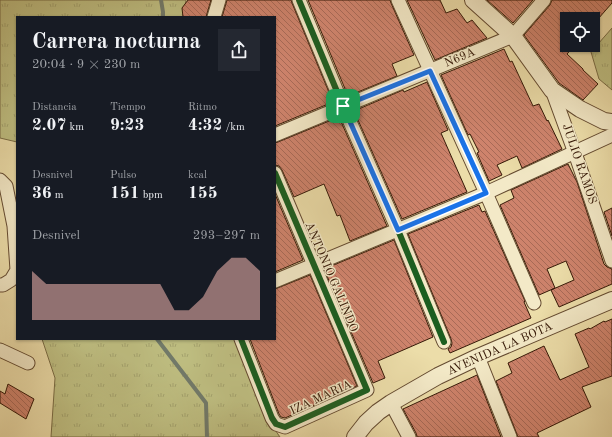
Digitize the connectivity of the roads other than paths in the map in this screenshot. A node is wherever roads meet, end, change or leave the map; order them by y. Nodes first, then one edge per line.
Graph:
1 (219, 0) edge
2 (299, 0) edge
3 (398, 0) edge
4 (473, 0) edge
5 (544, 0) edge
6 (214, 16) edge
7 (513, 36) junction
8 (430, 71) junction
9 (552, 90) junction
10 (343, 106) junction
11 (612, 122) edge
12 (276, 135) edge
13 (612, 135) edge
14 (575, 153) junction
15 (276, 175) edge
16 (0, 180) edge
17 (486, 193) junction
18 (398, 230) junction
19 (16, 255) edge
20 (612, 261) edge
21 (314, 264) junction
22 (16, 272) edge
23 (276, 281) edge
24 (0, 285) edge
25 (612, 300) edge
26 (534, 303) dead end
27 (241, 340) edge
28 (444, 342) dead end
29 (0, 350) edge
30 (478, 357) junction
31 (28, 363) dead end
32 (367, 390) joint
33 (391, 403) junction
34 (355, 437) edge
35 (409, 437) edge
36 (510, 437) edge

1 - 6 street
2 - 10 street
3 - 8 street
4 - 7 street, JULIO RAMOS
5 - 7 street, N69A
7 - 8 street, N69A
7 - 9 street, JULIO RAMOS
8 - 10 street, N69A
8 - 17 street
9 - 11 street, JULIO RAMOS
9 - 14 street, JULIO RAMOS
10 - 12 street, N69A
10 - 18 street
13 - 14 street
14 - 17 street
14 - 20 street, JULIO RAMOS
15 - 21 street, ANTONIO GALINDO
16 - 19 street
17 - 18 street
17 - 26 street
18 - 21 street
18 - 28 street
21 - 23 street
21 - 32 street, ANTONIO GALINDO
22 - 24 street
25 - 30 street, AVENIDA LA BOTA
27 - 32 street, IZA MARIA
29 - 31 street
30 - 33 street, AVENIDA LA BOTA
30 - 36 street
33 - 34 street, AVENIDA LA BOTA
33 - 35 street

